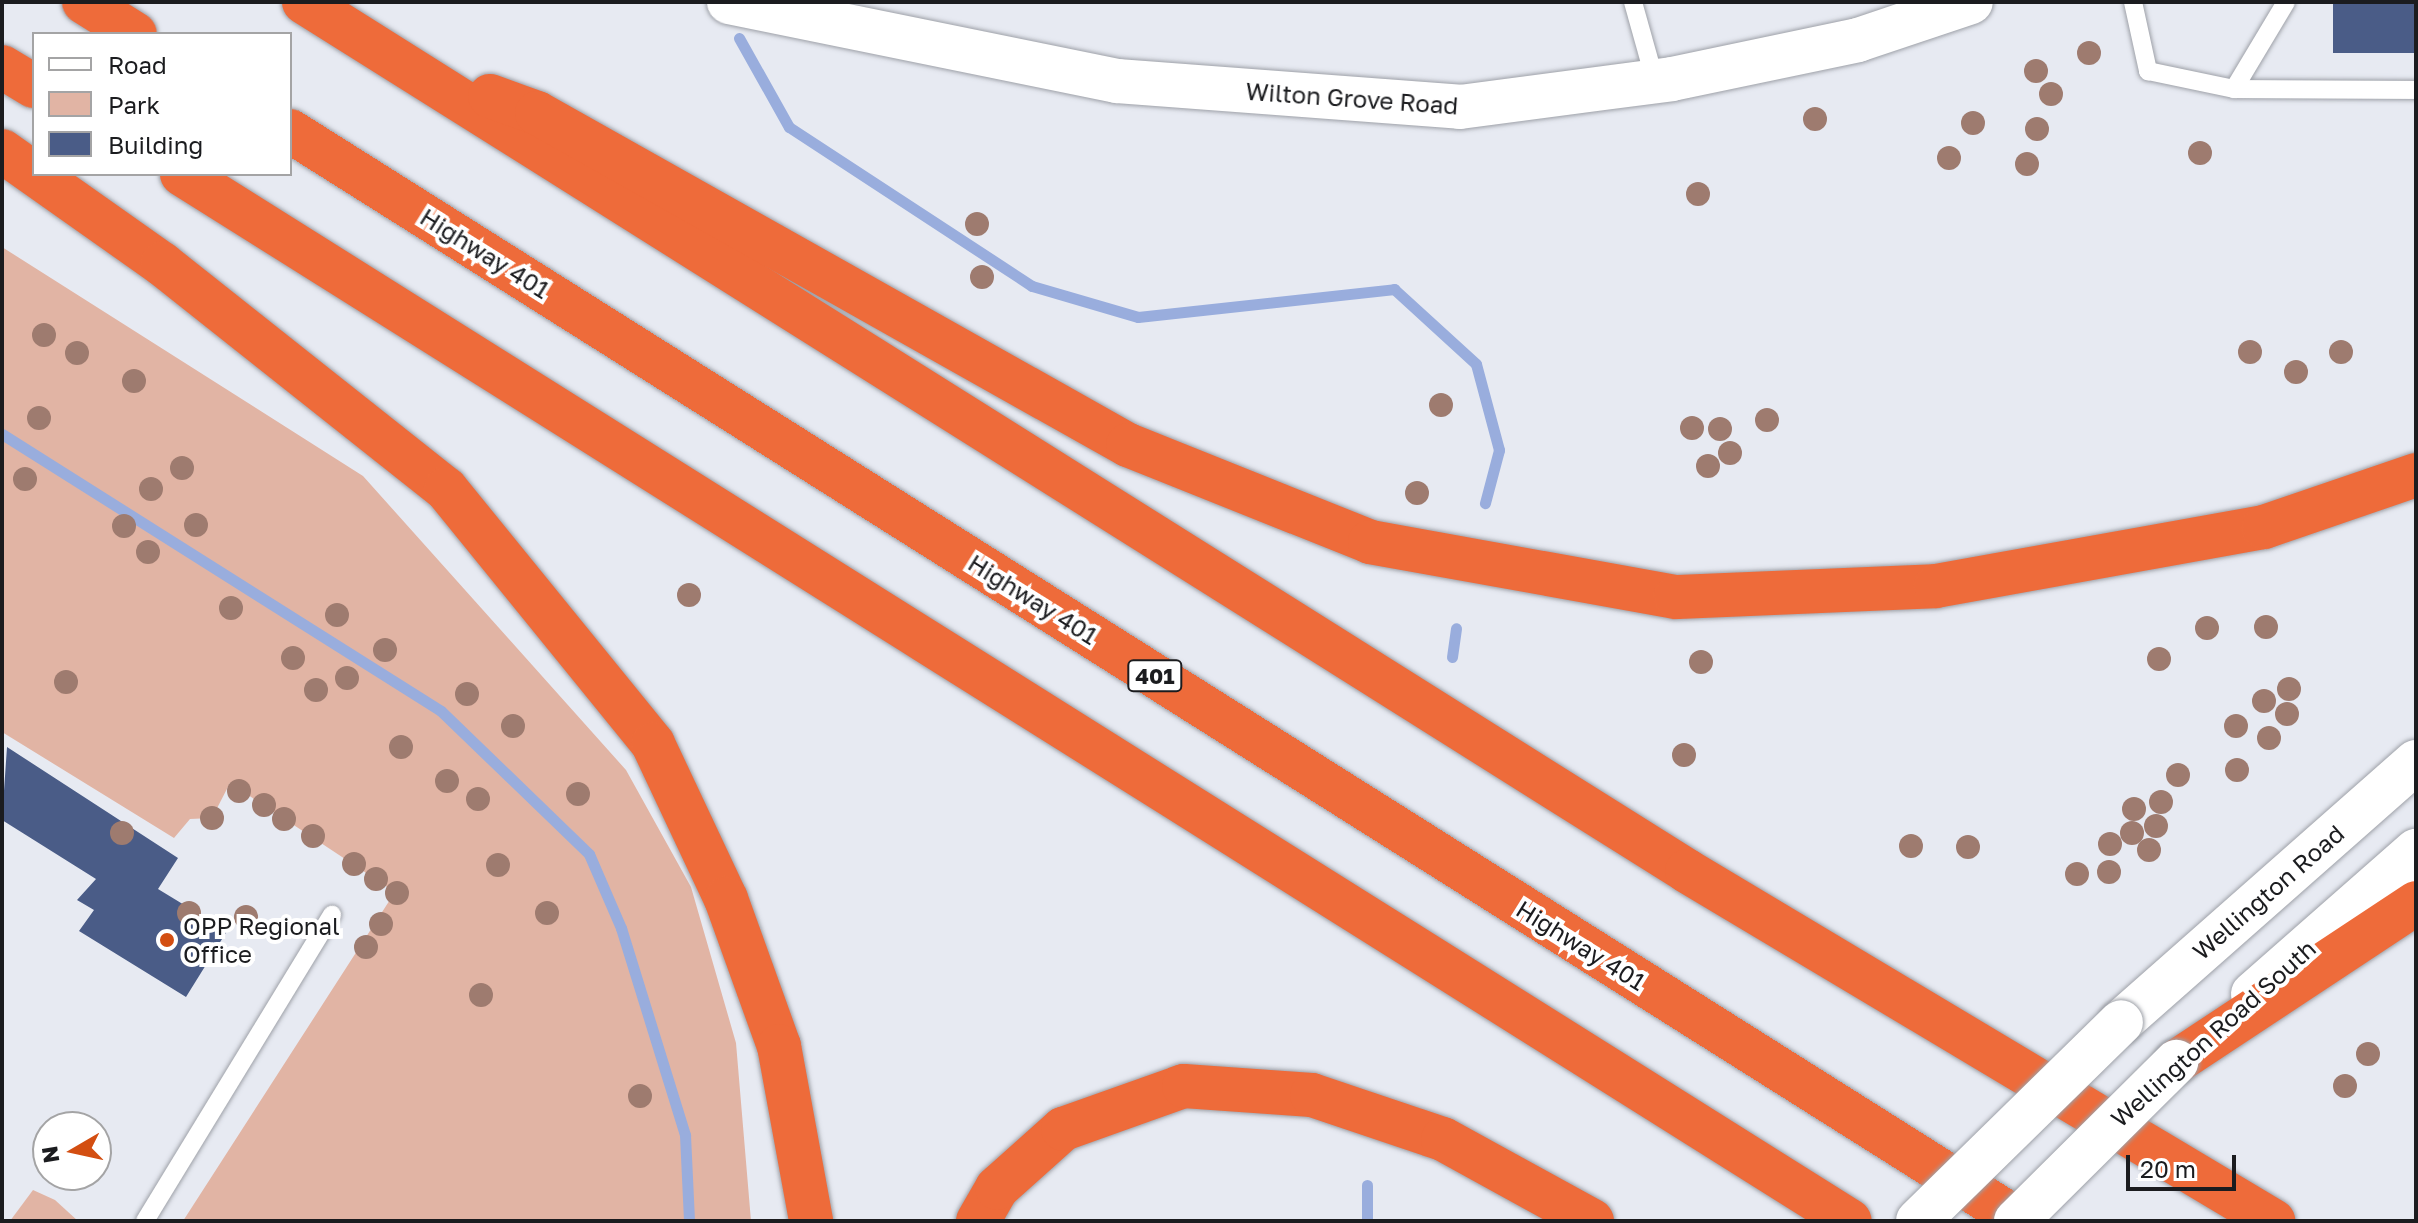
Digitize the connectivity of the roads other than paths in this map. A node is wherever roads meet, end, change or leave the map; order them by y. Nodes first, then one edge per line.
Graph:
1 (84, 2) edge
2 (304, 2) edge
3 (729, 2) edge
4 (1633, 2) edge
5 (1971, 2) edge
6 (2133, 2) edge
7 (2286, 2) edge
8 (132, 32) edge
9 (406, 66) junction
10 (2, 67) edge
11 (1655, 81) junction
12 (32, 85) edge
13 (2234, 89) junction
14 (2416, 90) edge
15 (292, 132) edge
16 (2, 151) edge
17 (32, 172) edge
18 (37, 176) edge
19 (185, 176) edge
20 (2416, 475) edge
21 (2416, 762) edge
22 (2416, 851) edge
23 (2416, 903) edge
24 (332, 915) dead end
25 (2176, 1062) junction
26 (145, 1221) edge
27 (811, 1221) edge
28 (978, 1221) edge
29 (1592, 1221) edge
30 (1850, 1221) edge
31 (1918, 1221) edge
32 (2018, 1221) edge
33 (2273, 1221) edge

1 - 8 highway
2 - 9 highway
3 - 11 main road, Wilton Grove Road
4 - 11 lane
5 - 11 main road, Wilton Grove Road
6 - 13 lane
7 - 13 lane
9 - 20 highway
9 - 33 highway
10 - 12 highway
13 - 14 lane
15 - 32 highway, Highway 401 / 401
16 - 17 highway
18 - 27 highway
19 - 30 highway
21 - 31 main road, Wellington Road, bridge
22 - 25 main road, Wellington Road South
23 - 25 highway
24 - 26 lane
25 - 32 main road, Wellington Road South, bridge
28 - 29 highway

